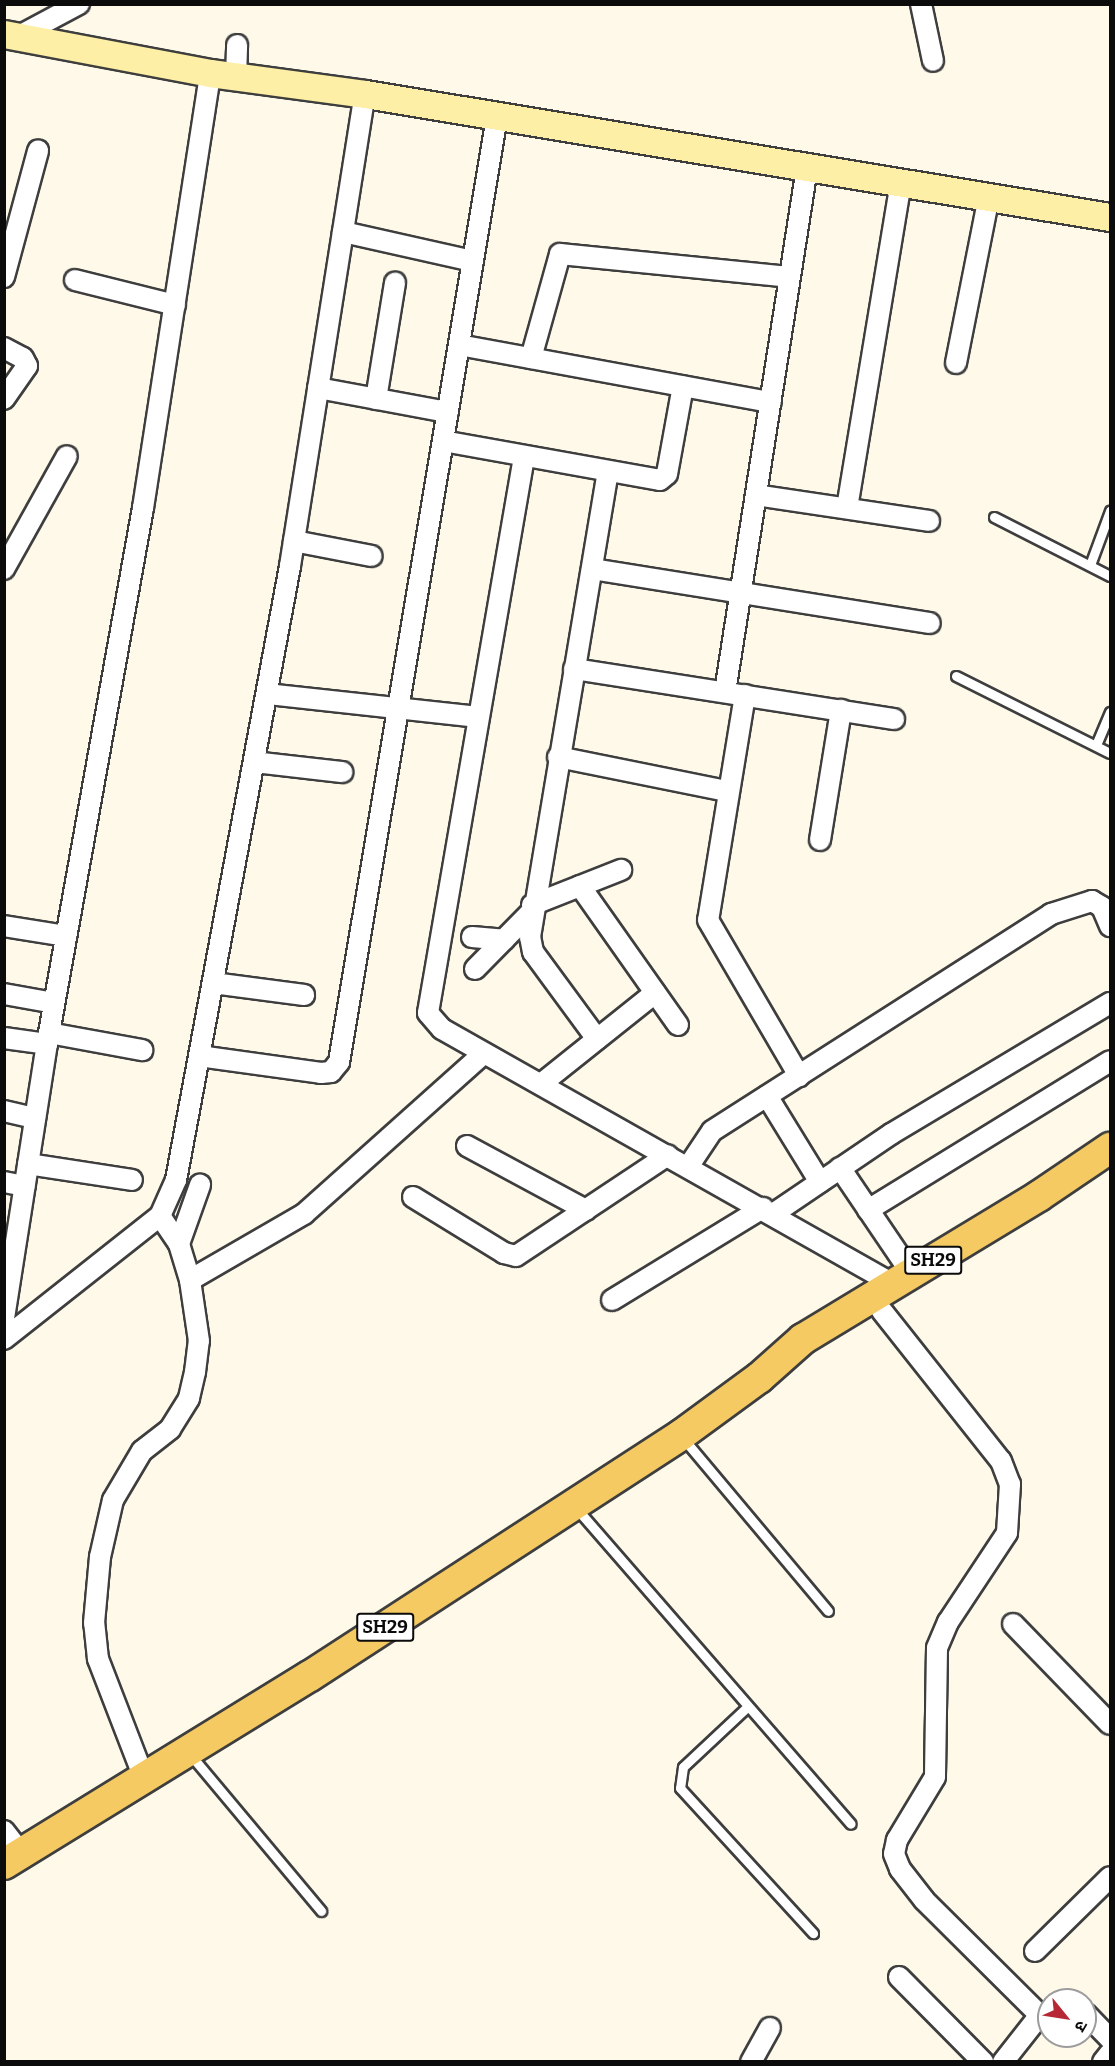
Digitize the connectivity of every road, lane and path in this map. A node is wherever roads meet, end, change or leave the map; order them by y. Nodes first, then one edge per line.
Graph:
1 (79, 4) edge
2 (927, 5) edge
3 (12, 35) edge
4 (237, 45) dead end
5 (933, 61) dead end
6 (223, 75) junction
7 (365, 94) junction
8 (497, 117) junction
9 (38, 151) dead end
10 (807, 168) junction
11 (901, 183) junction
12 (989, 197) junction
13 (1110, 217) edge
14 (343, 232) junction
15 (473, 261) junction
16 (4, 277) edge
17 (789, 278) junction
18 (75, 280) dead end
19 (395, 282) dead end
20 (175, 305) junction
21 (459, 345) junction
22 (4, 348) edge
23 (531, 358) junction
24 (956, 363) dead end
25 (683, 386) junction
26 (318, 388) junction
27 (4, 399) edge
28 (376, 399) junction
29 (771, 402) junction
30 (448, 412) junction
31 (443, 441) junction
32 (67, 456) dead end
33 (524, 457) junction
34 (608, 473) junction
35 (756, 495) junction
36 (847, 508) junction
37 (1110, 511) edge
38 (994, 517) dead end
39 (929, 521) dead end
40 (294, 541) junction
41 (372, 556) dead end
42 (1090, 565) junction
43 (592, 569) junction
44 (4, 570) edge
45 (1110, 576) edge
46 (741, 593) junction
47 (930, 623) dead end
48 (574, 669) junction
49 (956, 676) dead end
50 (725, 692) junction
51 (267, 694) junction
52 (745, 695) junction
53 (398, 708) junction
54 (841, 710) junction
55 (1110, 712) edge
56 (478, 717) junction
57 (894, 718) dead end
58 (1096, 745) junction
59 (1110, 753) edge
60 (558, 757) junction
61 (254, 762) junction
62 (342, 772) dead end
63 (727, 791) junction
64 (820, 840) dead end
65 (621, 870) dead end
66 (580, 886) junction
67 (532, 908) junction
68 (4, 926) edge
69 (1110, 926) edge
70 (66, 936) junction
71 (472, 937) dead end
72 (504, 940) junction
73 (475, 969) dead end
74 (213, 983) junction
75 (655, 993) junction
76 (4, 994) edge
77 (304, 995) dead end
78 (54, 1003) junction
79 (1110, 1003) edge
80 (678, 1025) dead end
81 (4, 1038) edge
82 (48, 1039) junction
83 (597, 1039) junction
84 (142, 1050) dead end
85 (484, 1053) junction
86 (199, 1056) junction
87 (1110, 1061) edge
88 (799, 1076) junction
89 (541, 1084) junction
90 (767, 1096) junction
91 (4, 1111) edge
92 (35, 1118) junction
93 (467, 1146) dead end
94 (1110, 1153) edge
95 (668, 1155) junction
96 (28, 1164) junction
97 (688, 1167) junction
98 (840, 1168) junction
99 (132, 1180) dead end
100 (4, 1182) edge
101 (820, 1182) junction
102 (200, 1185) dead end
103 (25, 1186) junction
104 (414, 1197) dead end
105 (586, 1210) junction
106 (868, 1210) junction
107 (768, 1211) junction
108 (160, 1216) junction
109 (178, 1244) junction
110 (902, 1279) junction
111 (190, 1280) junction
112 (612, 1300) dead end
113 (882, 1311) junction
114 (4, 1318) edge
115 (4, 1339) edge
116 (759, 1378) junction
117 (681, 1435) junction
118 (573, 1505) junction
119 (828, 1611) dead end
120 (1013, 1623) dead end
121 (746, 1708) junction
122 (1110, 1724) edge
123 (188, 1751) junction
124 (144, 1778) junction
125 (851, 1824) dead end
126 (10, 1850) edge
127 (1110, 1877) edge
128 (321, 1911) dead end
129 (813, 1933) dead end
130 (1035, 1951) dead end
131 (899, 1977) dead end
132 (1097, 2025) edge
133 (770, 2028) dead end
134 (1110, 2039) edge
135 (1110, 2053) edge
136 (752, 2061) edge
137 (983, 2061) edge
138 (1003, 2061) edge
139 (1103, 2061) edge

1 - 3 street
2 - 5 street
3 - 6 main road
4 - 6 street
6 - 7 main road
6 - 20 street
7 - 8 main road
7 - 14 street
8 - 10 main road
8 - 15 street
9 - 16 street
10 - 11 main road
10 - 17 street
11 - 12 main road
11 - 36 street
12 - 13 main road
12 - 24 street
14 - 15 street
14 - 26 street
15 - 21 street
17 - 23 street
17 - 29 street
18 - 20 street
19 - 28 street
20 - 70 street
21 - 23 street
21 - 30 street
22 - 27 street
23 - 25 street
25 - 29 street
25 - 34 street
26 - 28 street
26 - 40 street
28 - 30 street
29 - 35 street
30 - 31 street
31 - 33 street
31 - 53 street
32 - 44 street
33 - 34 street
33 - 56 street
34 - 43 street
35 - 36 street
35 - 46 street
36 - 39 street
37 - 42 lane
38 - 42 lane
40 - 41 street
40 - 51 street
42 - 45 lane
43 - 46 street
43 - 48 street
46 - 47 street
46 - 50 street
48 - 50 street
48 - 60 street
49 - 58 lane
50 - 52 street
51 - 53 street
51 - 61 street
52 - 54 street
52 - 63 street
53 - 56 street
53 - 86 street
54 - 57 street
54 - 64 street
55 - 58 lane
56 - 85 street
58 - 59 lane
60 - 63 street
60 - 67 street
61 - 62 street
61 - 74 street
63 - 88 street
65 - 66 street
66 - 67 street
66 - 75 street
67 - 72 street
67 - 83 street
68 - 70 street
69 - 88 street
70 - 78 street
71 - 72 street
72 - 73 street
74 - 77 street
74 - 86 street
75 - 80 street
75 - 83 street
76 - 78 street
78 - 82 street
79 - 98 street
81 - 82 street
82 - 84 street
82 - 92 street
83 - 89 street
85 - 89 street
85 - 111 street
86 - 108 street
87 - 106 street
88 - 90 street
89 - 95 street
90 - 97 street
90 - 101 street
91 - 92 street
92 - 96 street
93 - 105 street
94 - 110 main road, SH29
94 - 113 main road, SH29
95 - 97 street
95 - 105 street
96 - 99 street
96 - 103 street
97 - 107 street
98 - 101 street
98 - 106 street
100 - 103 street
101 - 107 street
102 - 109 street
103 - 114 street
104 - 105 street
106 - 110 street
107 - 110 street
107 - 112 street
108 - 109 street
108 - 115 street
109 - 111 street
110 - 116 main road, SH29
111 - 124 street
113 - 116 main road, SH29
113 - 138 street
116 - 117 main road, SH29
117 - 118 main road, SH29
117 - 119 lane
118 - 121 lane
118 - 123 main road, SH29
120 - 122 street
121 - 125 lane
121 - 129 lane
123 - 124 main road, SH29
123 - 128 lane
124 - 126 main road, SH29
127 - 130 street
131 - 137 street
132 - 134 street
133 - 136 street
135 - 139 street

